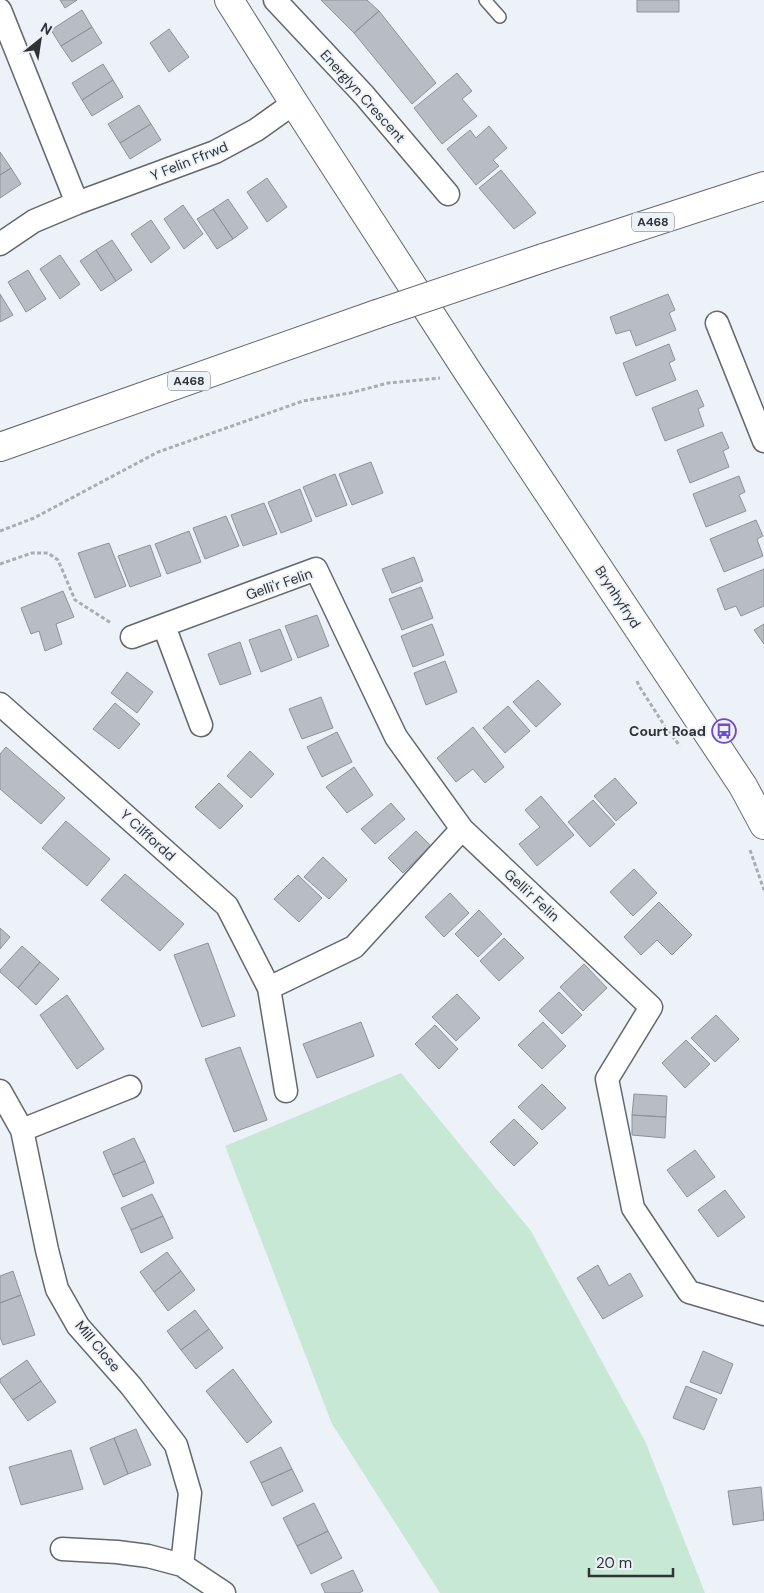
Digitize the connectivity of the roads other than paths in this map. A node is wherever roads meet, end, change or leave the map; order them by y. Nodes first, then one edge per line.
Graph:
1 (229, 0) edge
2 (275, 0) edge
3 (485, 0) edge
4 (0, 10) edge
5 (500, 17) dead end
6 (294, 104) junction
7 (764, 186) edge
8 (448, 194) dead end
9 (76, 203) junction
10 (0, 244) edge
11 (717, 323) dead end
12 (764, 441) edge
13 (0, 447) edge
14 (164, 626) junction
15 (132, 638) road end
16 (0, 704) edge
17 (201, 725) dead end
18 (764, 825) edge
19 (462, 829) junction
20 (269, 988) junction
21 (130, 1086) dead end
22 (0, 1091) edge
23 (286, 1091) dead end
24 (22, 1130) junction
25 (764, 1314) edge
26 (62, 1549) dead end
27 (182, 1565) junction
28 (224, 1593) edge

1 - 6 main road, Brynhyfryd
2 - 8 street, Energlyn Crescent
3 - 5 lane
4 - 9 street
6 - 9 street, Y Felin Ffrwd
6 - 18 main road, Brynhyfryd
7 - 13 main road, A468, bridge
9 - 10 street, Y Felin Ffrwd
11 - 12 street
14 - 15 street, Gelli'r Felin
14 - 17 street
14 - 19 street, Gelli'r Felin
16 - 20 street, Y Cilffordd
19 - 20 street
19 - 25 street, Gelli'r Felin
20 - 23 street, Y Cilffordd
21 - 24 street
22 - 24 street, Mill Close
24 - 27 street, Mill Close
26 - 27 street
27 - 28 street

